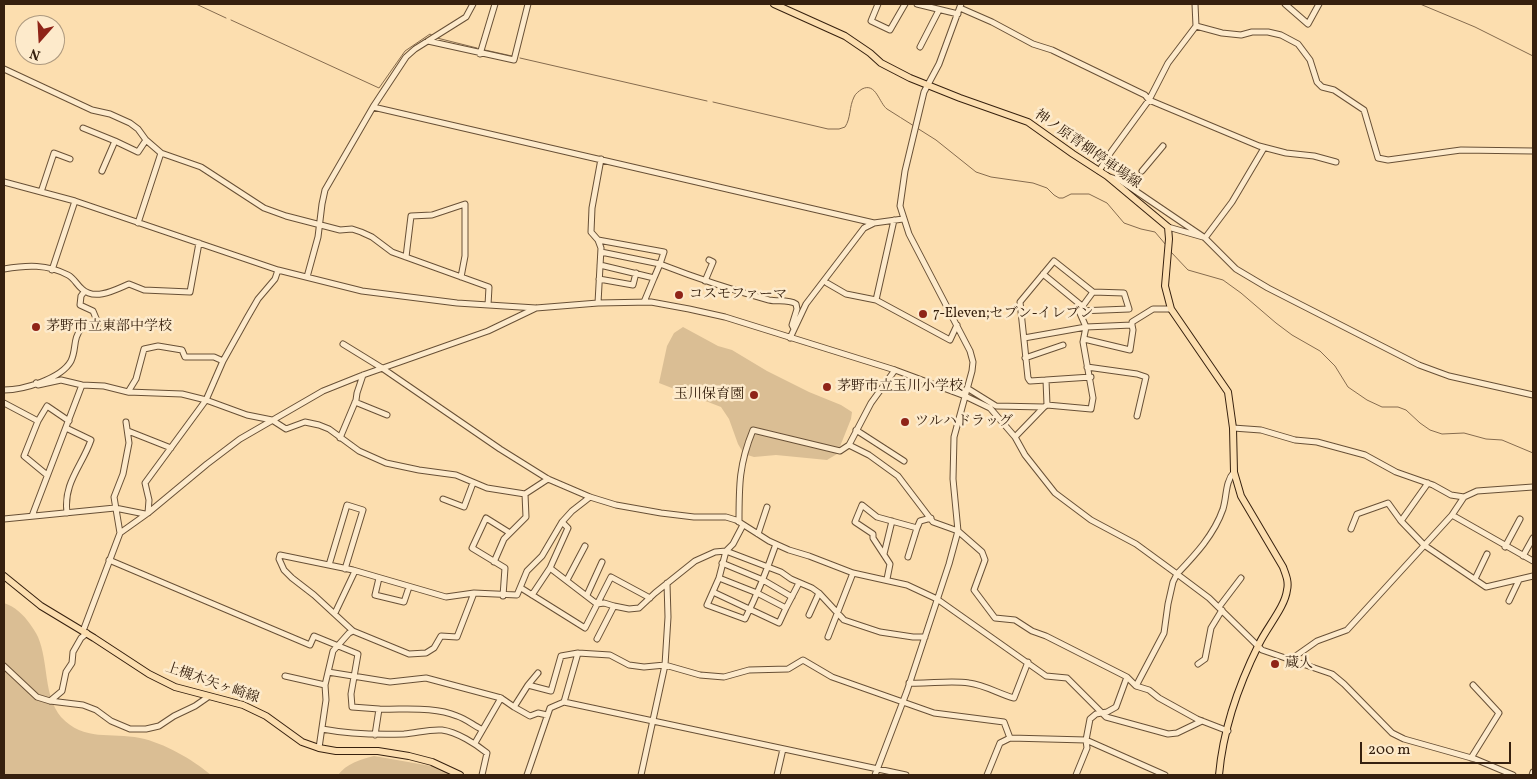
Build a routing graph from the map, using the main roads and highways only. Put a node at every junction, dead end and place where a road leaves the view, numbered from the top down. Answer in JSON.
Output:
{"nodes":[{"id":1,"x":774,"y":4,"type":"edge"},
{"id":2,"x":4,"y":576,"type":"edge"},
{"id":3,"x":460,"y":775,"type":"edge"},
{"id":4,"x":1220,"y":775,"type":"edge"}],
"edges":[{"from":1,"to":4,"type":"main road","name":"神ノ原青柳停車場線"},
{"from":2,"to":3,"type":"main road","name":"上槻木矢ヶ崎線"}]}
